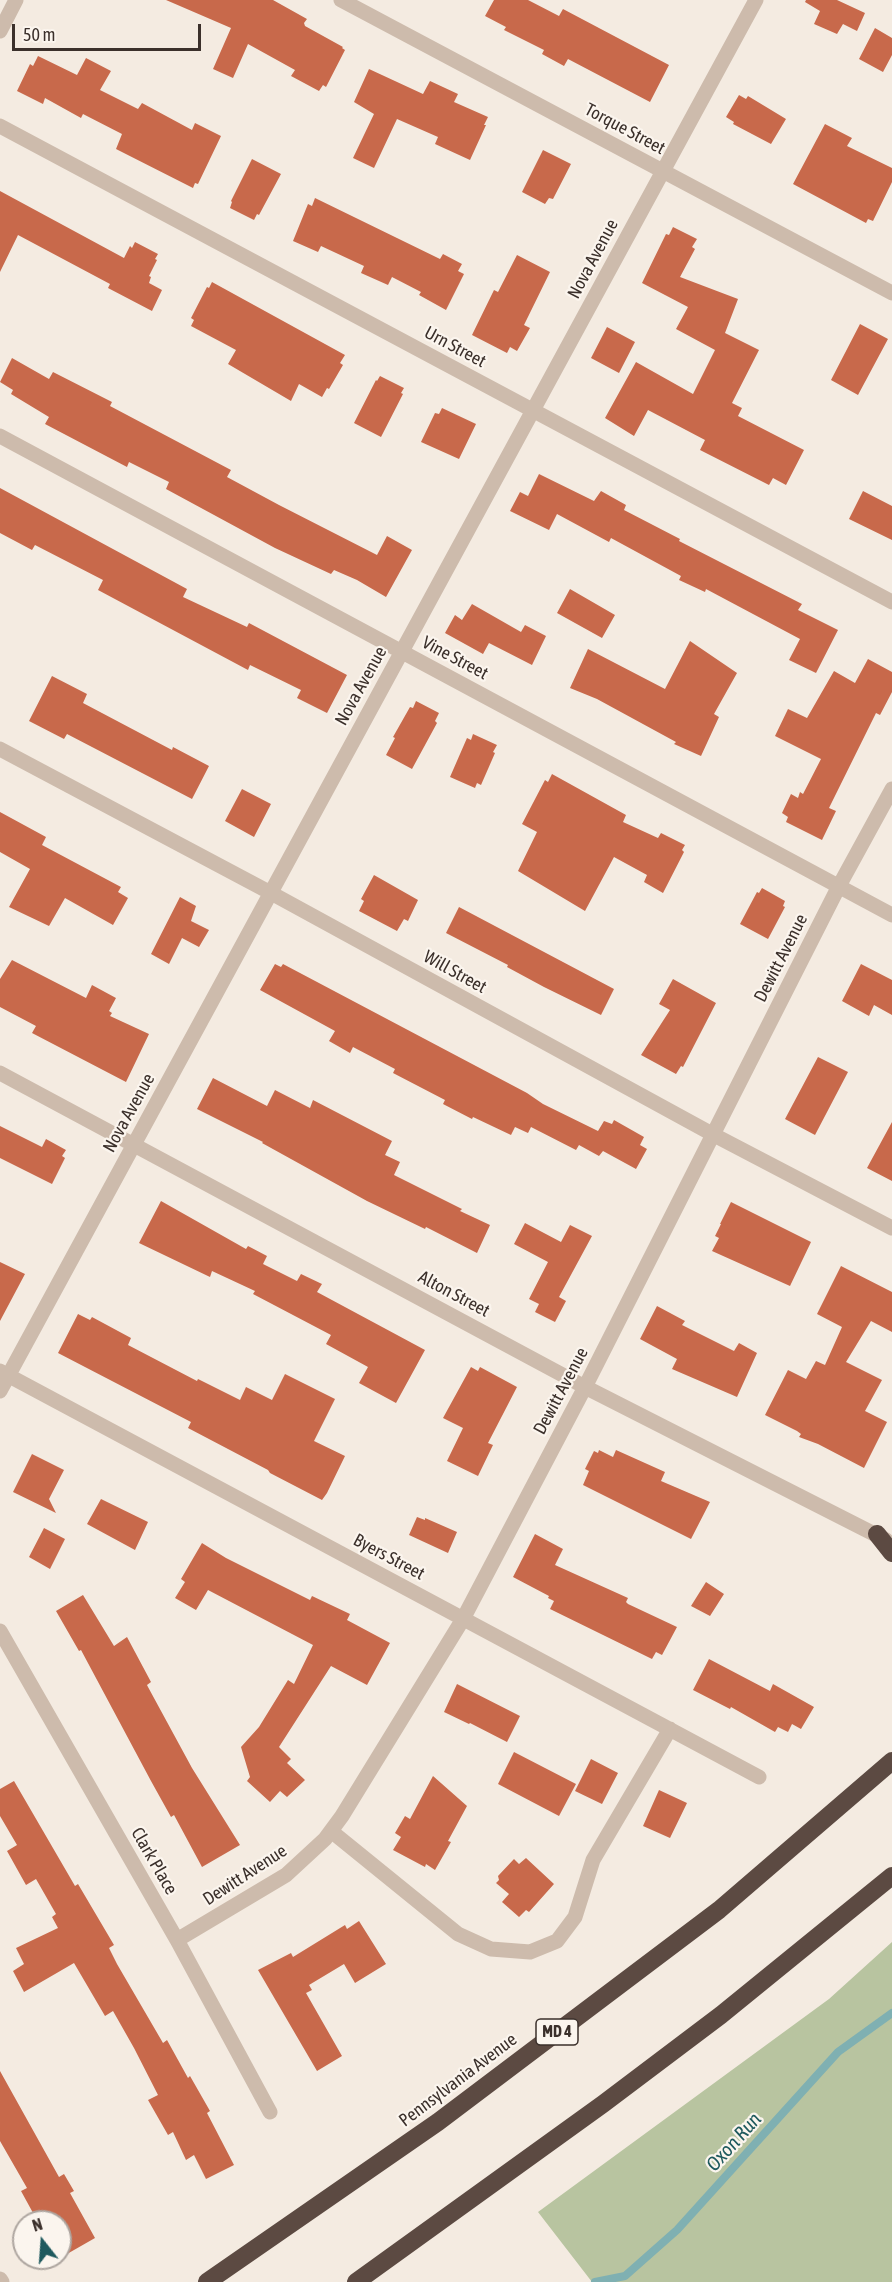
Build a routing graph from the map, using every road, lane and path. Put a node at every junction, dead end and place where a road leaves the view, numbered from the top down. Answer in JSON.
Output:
{"nodes":[{"id":1,"x":16,"y":0,"type":"edge"},
{"id":2,"x":340,"y":0,"type":"edge"},
{"id":3,"x":756,"y":0,"type":"edge"},
{"id":4,"x":0,"y":31,"type":"edge"},
{"id":5,"x":0,"y":126,"type":"edge"},
{"id":6,"x":663,"y":171,"type":"junction"},
{"id":7,"x":892,"y":293,"type":"edge"},
{"id":8,"x":533,"y":410,"type":"junction"},
{"id":9,"x":0,"y":436,"type":"edge"},
{"id":10,"x":892,"y":602,"type":"edge"},
{"id":11,"x":402,"y":652,"type":"junction"},
{"id":12,"x":0,"y":749,"type":"edge"},
{"id":13,"x":892,"y":789,"type":"edge"},
{"id":14,"x":839,"y":886,"type":"junction"},
{"id":15,"x":271,"y":893,"type":"junction"},
{"id":16,"x":892,"y":915,"type":"edge"},
{"id":17,"x":0,"y":1073,"type":"edge"},
{"id":18,"x":714,"y":1135,"type":"junction"},
{"id":19,"x":134,"y":1144,"type":"junction"},
{"id":20,"x":892,"y":1228,"type":"edge"},
{"id":21,"x":4,"y":1374,"type":"edge"},
{"id":22,"x":585,"y":1387,"type":"junction"},
{"id":23,"x":0,"y":1391,"type":"edge"},
{"id":24,"x":887,"y":1539,"type":"edge"},
{"id":25,"x":892,"y":1553,"type":"edge"},
{"id":26,"x":463,"y":1619,"type":"junction"},
{"id":27,"x":0,"y":1631,"type":"edge"},
{"id":28,"x":670,"y":1730,"type":"junction"},
{"id":29,"x":892,"y":1750,"type":"edge"},
{"id":30,"x":892,"y":1761,"type":"edge"},
{"id":31,"x":759,"y":1777,"type":"dead end"},
{"id":32,"x":847,"y":1800,"type":"junction"},
{"id":33,"x":332,"y":1831,"type":"junction"},
{"id":34,"x":892,"y":1875,"type":"edge"},
{"id":35,"x":177,"y":1940,"type":"junction"},
{"id":36,"x":270,"y":2112,"type":"dead end"},
{"id":37,"x":207,"y":2282,"type":"edge"},
{"id":38,"x":356,"y":2282,"type":"edge"}],
"edges":[{"from":1,"to":4,"type":"street"},
{"from":2,"to":6,"type":"street","name":"Torque Street"},
{"from":3,"to":6,"type":"street","name":"Nova Avenue"},
{"from":5,"to":8,"type":"street","name":"Urn Street"},
{"from":6,"to":7,"type":"street","name":"Torque Street"},
{"from":6,"to":8,"type":"street","name":"Nova Avenue"},
{"from":8,"to":10,"type":"street","name":"Urn Street"},
{"from":8,"to":11,"type":"street","name":"Nova Avenue"},
{"from":9,"to":11,"type":"street","name":"Vine Street"},
{"from":11,"to":14,"type":"street","name":"Vine Street"},
{"from":11,"to":15,"type":"street","name":"Nova Avenue"},
{"from":12,"to":15,"type":"street","name":"Will Street"},
{"from":13,"to":14,"type":"street","name":"Dewitt Avenue"},
{"from":14,"to":16,"type":"street","name":"Vine Street"},
{"from":14,"to":18,"type":"street","name":"Dewitt Avenue"},
{"from":15,"to":18,"type":"street","name":"Will Street"},
{"from":15,"to":19,"type":"street","name":"Nova Avenue"},
{"from":17,"to":19,"type":"street","name":"Alton Street"},
{"from":18,"to":20,"type":"street","name":"Will Street"},
{"from":18,"to":22,"type":"street","name":"Dewitt Avenue"},
{"from":19,"to":21,"type":"street","name":"Nova Avenue"},
{"from":19,"to":22,"type":"street","name":"Alton Street"},
{"from":21,"to":23,"type":"street","name":"Nova Avenue"},
{"from":21,"to":26,"type":"street","name":"Byers Street"},
{"from":22,"to":24,"type":"street","name":"Alton Street"},
{"from":22,"to":26,"type":"street","name":"Dewitt Avenue"},
{"from":24,"to":25,"type":"highway"},
{"from":26,"to":28,"type":"street","name":"Byers Street"},
{"from":26,"to":33,"type":"street","name":"Dewitt Avenue"},
{"from":27,"to":35,"type":"street","name":"Clark Place"},
{"from":28,"to":31,"type":"street","name":"Byers Street"},
{"from":28,"to":33,"type":"street"},
{"from":29,"to":32,"type":"highway"},
{"from":30,"to":32,"type":"highway","name":"Pennsylvania Avenue","number":"MD 4"},
{"from":32,"to":37,"type":"highway","name":"Pennsylvania Avenue","number":"MD 4"},
{"from":33,"to":35,"type":"street","name":"Dewitt Avenue"},
{"from":34,"to":38,"type":"highway"},
{"from":35,"to":36,"type":"street","name":"Clark Place"}]}
